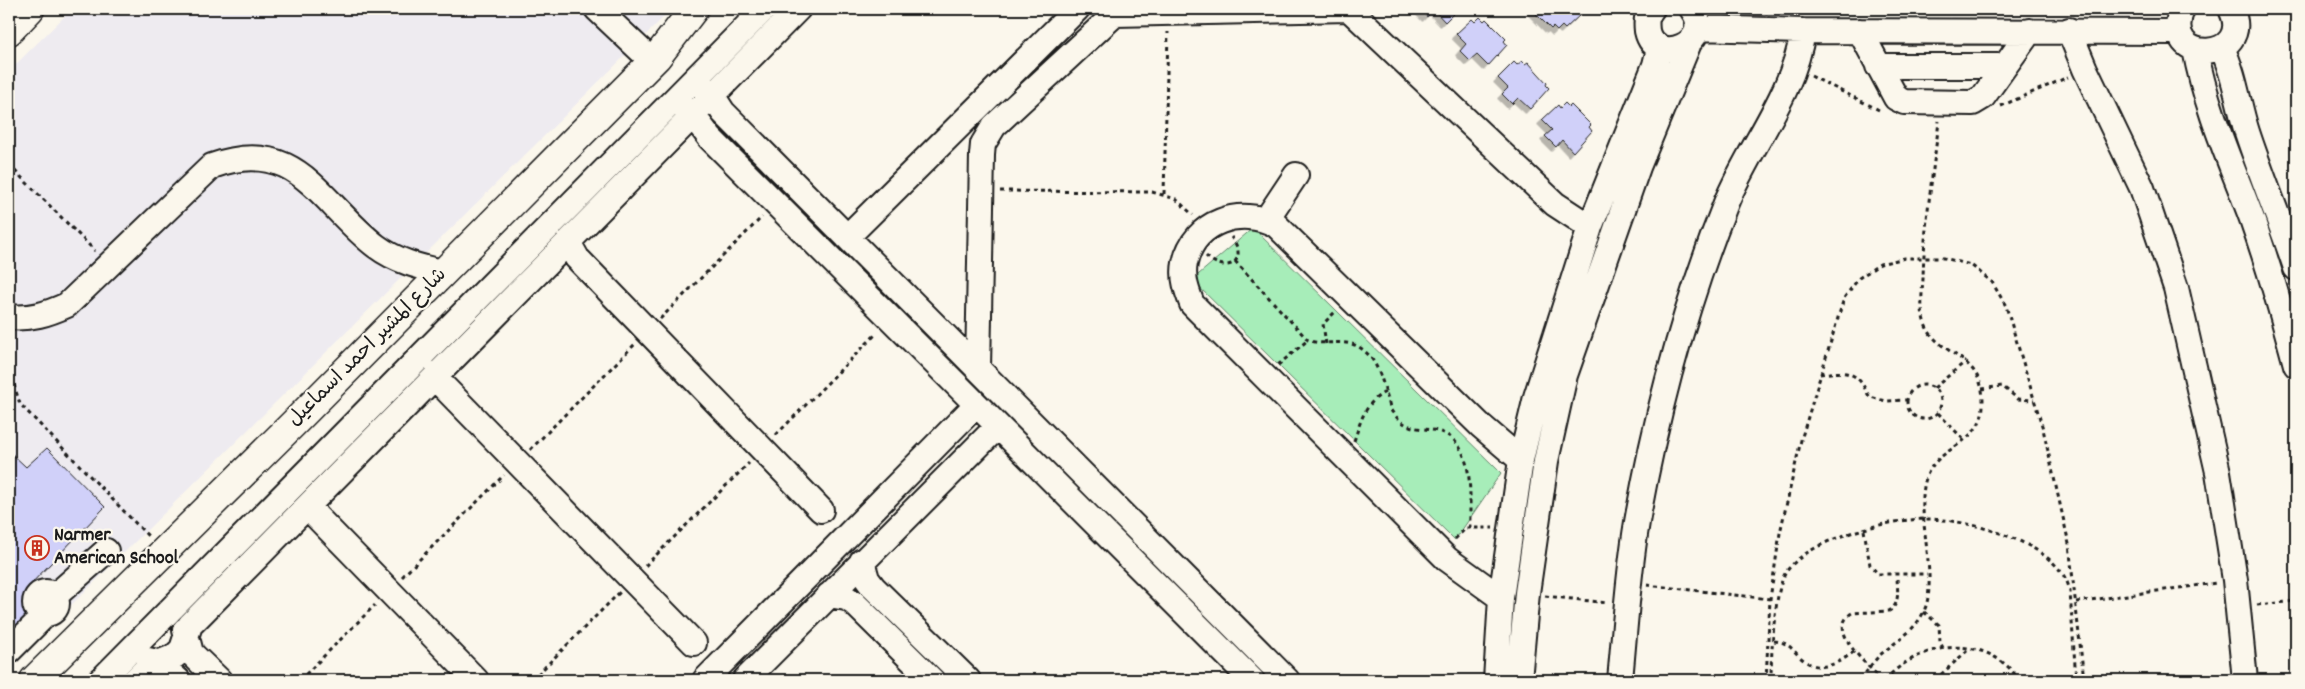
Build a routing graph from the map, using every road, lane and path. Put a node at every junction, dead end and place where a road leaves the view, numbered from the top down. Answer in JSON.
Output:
{"nodes":[{"id":1,"x":30,"y":9,"type":"edge"},
{"id":2,"x":597,"y":9,"type":"edge"},
{"id":3,"x":694,"y":9,"type":"edge"},
{"id":4,"x":764,"y":9,"type":"edge"},
{"id":5,"x":798,"y":9,"type":"edge"},
{"id":6,"x":1078,"y":9,"type":"edge"},
{"id":7,"x":1349,"y":9,"type":"edge"},
{"id":8,"x":1168,"y":12,"type":"junction"},
{"id":9,"x":2237,"y":12,"type":"edge"},
{"id":10,"x":1644,"y":13,"type":"edge"},
{"id":11,"x":2180,"y":20,"type":"edge"},
{"id":12,"x":1693,"y":27,"type":"edge"},
{"id":13,"x":9,"y":30,"type":"edge"},
{"id":14,"x":2069,"y":30,"type":"junction"},
{"id":15,"x":1802,"y":31,"type":"junction"},
{"id":16,"x":1860,"y":31,"type":"junction"},
{"id":17,"x":2030,"y":31,"type":"junction"},
{"id":18,"x":1656,"y":44,"type":"junction"},
{"id":19,"x":2222,"y":48,"type":"junction"},
{"id":20,"x":2195,"y":50,"type":"junction"},
{"id":21,"x":652,"y":62,"type":"junction"},
{"id":22,"x":1878,"y":66,"type":"junction"},
{"id":23,"x":2005,"y":66,"type":"junction"},
{"id":24,"x":694,"y":79,"type":"junction"},
{"id":25,"x":712,"y":95,"type":"junction"},
{"id":26,"x":674,"y":99,"type":"junction"},
{"id":27,"x":1942,"y":103,"type":"junction"},
{"id":28,"x":692,"y":114,"type":"junction"},
{"id":29,"x":9,"y":165,"type":"edge"},
{"id":30,"x":1296,"y":175,"type":"dead end"},
{"id":31,"x":982,"y":191,"type":"junction"},
{"id":32,"x":1164,"y":194,"type":"junction"},
{"id":33,"x":775,"y":203,"type":"junction"},
{"id":34,"x":2286,"y":205,"type":"edge"},
{"id":35,"x":1266,"y":220,"type":"junction"},
{"id":36,"x":1590,"y":227,"type":"junction"},
{"id":37,"x":1204,"y":232,"type":"junction"},
{"id":38,"x":847,"y":237,"type":"junction"},
{"id":39,"x":568,"y":242,"type":"junction"},
{"id":40,"x":1923,"y":258,"type":"junction"},
{"id":41,"x":2295,"y":258,"type":"edge"},
{"id":42,"x":1235,"y":262,"type":"junction"},
{"id":43,"x":109,"y":264,"type":"junction"},
{"id":44,"x":443,"y":272,"type":"junction"},
{"id":45,"x":1351,"y":298,"type":"junction"},
{"id":46,"x":9,"y":317,"type":"edge"},
{"id":47,"x":891,"y":320,"type":"junction"},
{"id":48,"x":648,"y":331,"type":"junction"},
{"id":49,"x":1308,"y":340,"type":"junction"},
{"id":50,"x":950,"y":341,"type":"junction"},
{"id":51,"x":1326,"y":344,"type":"junction"},
{"id":52,"x":930,"y":359,"type":"junction"},
{"id":53,"x":1966,"y":360,"type":"junction"},
{"id":54,"x":2296,"y":365,"type":"edge"},
{"id":55,"x":9,"y":369,"type":"edge"},
{"id":56,"x":978,"y":369,"type":"junction"},
{"id":57,"x":437,"y":373,"type":"junction"},
{"id":58,"x":1820,"y":374,"type":"junction"},
{"id":59,"x":1265,"y":377,"type":"junction"},
{"id":60,"x":1934,"y":388,"type":"junction"},
{"id":61,"x":1982,"y":388,"type":"junction"},
{"id":62,"x":1386,"y":392,"type":"junction"},
{"id":63,"x":1906,"y":400,"type":"junction"},
{"id":64,"x":2034,"y":400,"type":"junction"},
{"id":65,"x":976,"y":405,"type":"junction"},
{"id":66,"x":1938,"y":413,"type":"junction"},
{"id":67,"x":998,"y":426,"type":"junction"},
{"id":68,"x":1965,"y":440,"type":"junction"},
{"id":69,"x":762,"y":449,"type":"junction"},
{"id":70,"x":1348,"y":460,"type":"junction"},
{"id":71,"x":1521,"y":460,"type":"junction"},
{"id":72,"x":517,"y":462,"type":"junction"},
{"id":73,"x":310,"y":504,"type":"junction"},
{"id":74,"x":821,"y":510,"type":"dead end"},
{"id":75,"x":1924,"y":519,"type":"junction"},
{"id":76,"x":1512,"y":527,"type":"junction"},
{"id":77,"x":1470,"y":528,"type":"junction"},
{"id":78,"x":1864,"y":530,"type":"junction"},
{"id":79,"x":106,"y":551,"type":"dead end"},
{"id":80,"x":164,"y":553,"type":"junction"},
{"id":81,"x":1443,"y":556,"type":"junction"},
{"id":82,"x":862,"y":560,"type":"junction"},
{"id":83,"x":1927,"y":574,"type":"junction"},
{"id":84,"x":1897,"y":576,"type":"junction"},
{"id":85,"x":632,"y":579,"type":"junction"},
{"id":86,"x":2235,"y":580,"type":"junction"},
{"id":87,"x":389,"y":591,"type":"junction"},
{"id":88,"x":1527,"y":594,"type":"junction"},
{"id":89,"x":1628,"y":594,"type":"junction"},
{"id":90,"x":829,"y":595,"type":"junction"},
{"id":91,"x":1501,"y":598,"type":"junction"},
{"id":92,"x":1770,"y":600,"type":"junction"},
{"id":93,"x":2296,"y":601,"type":"edge"},
{"id":94,"x":2076,"y":602,"type":"junction"},
{"id":95,"x":2238,"y":606,"type":"junction"},
{"id":96,"x":52,"y":607,"type":"junction"},
{"id":97,"x":1924,"y":612,"type":"junction"},
{"id":98,"x":166,"y":614,"type":"junction"},
{"id":99,"x":79,"y":635,"type":"junction"},
{"id":100,"x":188,"y":635,"type":"junction"},
{"id":101,"x":1774,"y":641,"type":"junction"},
{"id":102,"x":694,"y":643,"type":"dead end"},
{"id":103,"x":136,"y":645,"type":"junction"},
{"id":104,"x":1943,"y":648,"type":"junction"},
{"id":105,"x":1970,"y":649,"type":"junction"},
{"id":106,"x":1856,"y":650,"type":"junction"},
{"id":107,"x":9,"y":651,"type":"edge"},
{"id":108,"x":157,"y":662,"type":"junction"},
{"id":109,"x":1870,"y":666,"type":"junction"},
{"id":110,"x":2016,"y":679,"type":"edge"},
{"id":111,"x":34,"y":680,"type":"edge"},
{"id":112,"x":101,"y":680,"type":"edge"},
{"id":113,"x":135,"y":680,"type":"edge"},
{"id":114,"x":178,"y":680,"type":"edge"},
{"id":115,"x":219,"y":680,"type":"edge"},
{"id":116,"x":300,"y":680,"type":"edge"},
{"id":117,"x":476,"y":680,"type":"edge"},
{"id":118,"x":532,"y":680,"type":"edge"},
{"id":119,"x":705,"y":680,"type":"edge"},
{"id":120,"x":744,"y":680,"type":"edge"},
{"id":121,"x":932,"y":680,"type":"edge"},
{"id":122,"x":968,"y":680,"type":"edge"},
{"id":123,"x":1252,"y":680,"type":"edge"},
{"id":124,"x":1287,"y":680,"type":"edge"},
{"id":125,"x":1496,"y":680,"type":"edge"},
{"id":126,"x":1519,"y":680,"type":"edge"},
{"id":127,"x":1620,"y":680,"type":"edge"},
{"id":128,"x":1766,"y":680,"type":"edge"},
{"id":129,"x":1772,"y":680,"type":"edge"},
{"id":130,"x":1861,"y":680,"type":"edge"},
{"id":131,"x":1885,"y":680,"type":"edge"},
{"id":132,"x":1936,"y":680,"type":"edge"},
{"id":133,"x":2076,"y":680,"type":"edge"},
{"id":134,"x":2084,"y":680,"type":"edge"},
{"id":135,"x":2246,"y":680,"type":"edge"}],
"edges":[{"from":1,"to":13,"type":"main road"},
{"from":2,"to":21,"type":"street"},
{"from":3,"to":21,"type":"main road","name":"شارع المشير احمد اسماعيل"},
{"from":4,"to":24,"type":"street"},
{"from":5,"to":25,"type":"street"},
{"from":6,"to":38,"type":"street"},
{"from":7,"to":8,"type":"street"},
{"from":7,"to":36,"type":"street"},
{"from":8,"to":31,"type":"street"},
{"from":8,"to":32,"type":"path"},
{"from":9,"to":19,"type":"street"},
{"from":10,"to":18,"type":"street"},
{"from":11,"to":14,"type":"street"},
{"from":11,"to":20,"type":"street"},
{"from":12,"to":15,"type":"street"},
{"from":12,"to":18,"type":"street"},
{"from":12,"to":88,"type":"street"},
{"from":14,"to":17,"type":"street"},
{"from":14,"to":86,"type":"street"},
{"from":15,"to":16,"type":"street"},
{"from":15,"to":89,"type":"street"},
{"from":16,"to":17,"type":"street"},
{"from":16,"to":22,"type":"street"},
{"from":17,"to":23,"type":"street"},
{"from":18,"to":36,"type":"street"},
{"from":19,"to":20,"type":"street"},
{"from":19,"to":34,"type":"street"},
{"from":20,"to":54,"type":"street"},
{"from":21,"to":44,"type":"main road","name":"شارع المشير احمد اسماعيل"},
{"from":22,"to":23,"type":"street"},
{"from":22,"to":27,"type":"street"},
{"from":23,"to":27,"type":"street"},
{"from":24,"to":25,"type":"street"},
{"from":24,"to":26,"type":"street"},
{"from":25,"to":28,"type":"street"},
{"from":25,"to":38,"type":"street"},
{"from":26,"to":28,"type":"street"},
{"from":26,"to":98,"type":"street"},
{"from":27,"to":40,"type":"path"},
{"from":28,"to":33,"type":"street"},
{"from":28,"to":39,"type":"street"},
{"from":29,"to":43,"type":"path"},
{"from":30,"to":35,"type":"street"},
{"from":31,"to":32,"type":"path"},
{"from":31,"to":56,"type":"street"},
{"from":32,"to":37,"type":"path"},
{"from":33,"to":47,"type":"street"},
{"from":33,"to":48,"type":"path"},
{"from":34,"to":41,"type":"street"},
{"from":35,"to":37,"type":"street"},
{"from":35,"to":45,"type":"street"},
{"from":36,"to":71,"type":"street"},
{"from":37,"to":42,"type":"path"},
{"from":37,"to":42,"type":"path"},
{"from":37,"to":59,"type":"street"},
{"from":38,"to":50,"type":"street"},
{"from":39,"to":48,"type":"street"},
{"from":39,"to":57,"type":"street"},
{"from":40,"to":53,"type":"path"},
{"from":40,"to":58,"type":"path"},
{"from":40,"to":64,"type":"path"},
{"from":42,"to":49,"type":"path"},
{"from":43,"to":44,"type":"street"},
{"from":43,"to":46,"type":"street"},
{"from":44,"to":80,"type":"main road","name":"شارع المشير احمد اسماعيل"},
{"from":45,"to":51,"type":"path"},
{"from":45,"to":71,"type":"street"},
{"from":47,"to":52,"type":"street"},
{"from":47,"to":69,"type":"path"},
{"from":48,"to":69,"type":"street"},
{"from":48,"to":72,"type":"path"},
{"from":49,"to":51,"type":"path"},
{"from":49,"to":59,"type":"path"},
{"from":50,"to":52,"type":"street"},
{"from":50,"to":56,"type":"street"},
{"from":51,"to":62,"type":"path"},
{"from":52,"to":65,"type":"street"},
{"from":53,"to":60,"type":"path"},
{"from":53,"to":61,"type":"path"},
{"from":55,"to":80,"type":"path"},
{"from":56,"to":124,"type":"street"},
{"from":57,"to":72,"type":"street"},
{"from":57,"to":73,"type":"street"},
{"from":58,"to":63,"type":"path"},
{"from":58,"to":92,"type":"path"},
{"from":59,"to":70,"type":"street"},
{"from":60,"to":63,"type":"path"},
{"from":60,"to":66,"type":"path"},
{"from":61,"to":64,"type":"path"},
{"from":61,"to":68,"type":"path"},
{"from":62,"to":70,"type":"path"},
{"from":62,"to":77,"type":"path"},
{"from":63,"to":66,"type":"path"},
{"from":64,"to":94,"type":"path"},
{"from":65,"to":67,"type":"street"},
{"from":65,"to":119,"type":"street"},
{"from":66,"to":68,"type":"path"},
{"from":67,"to":82,"type":"street"},
{"from":67,"to":123,"type":"street"},
{"from":68,"to":75,"type":"path"},
{"from":69,"to":74,"type":"street"},
{"from":69,"to":85,"type":"path"},
{"from":70,"to":81,"type":"street"},
{"from":71,"to":76,"type":"street"},
{"from":72,"to":85,"type":"street"},
{"from":72,"to":87,"type":"path"},
{"from":73,"to":87,"type":"street"},
{"from":73,"to":100,"type":"street"},
{"from":75,"to":78,"type":"path"},
{"from":75,"to":83,"type":"path"},
{"from":75,"to":133,"type":"path"},
{"from":76,"to":77,"type":"path"},
{"from":76,"to":91,"type":"street"},
{"from":77,"to":81,"type":"path"},
{"from":78,"to":84,"type":"path"},
{"from":78,"to":101,"type":"path"},
{"from":79,"to":96,"type":"street"},
{"from":80,"to":99,"type":"main road","name":"شارع المشير احمد اسماعيل"},
{"from":81,"to":91,"type":"street"},
{"from":82,"to":90,"type":"street"},
{"from":82,"to":122,"type":"street"},
{"from":83,"to":84,"type":"path"},
{"from":83,"to":97,"type":"path"},
{"from":84,"to":106,"type":"path"},
{"from":85,"to":102,"type":"street"},
{"from":85,"to":118,"type":"path"},
{"from":86,"to":94,"type":"path"},
{"from":86,"to":95,"type":"street"},
{"from":87,"to":116,"type":"path"},
{"from":87,"to":117,"type":"street"},
{"from":88,"to":89,"type":"path"},
{"from":88,"to":126,"type":"street"},
{"from":89,"to":92,"type":"path"},
{"from":89,"to":127,"type":"street"},
{"from":90,"to":120,"type":"street"},
{"from":90,"to":121,"type":"street"},
{"from":91,"to":125,"type":"street"},
{"from":92,"to":128,"type":"path"},
{"from":93,"to":95,"type":"path"},
{"from":94,"to":134,"type":"path"},
{"from":95,"to":135,"type":"street"},
{"from":96,"to":99,"type":"street"},
{"from":96,"to":107,"type":"street"},
{"from":97,"to":104,"type":"path"},
{"from":97,"to":109,"type":"path"},
{"from":98,"to":100,"type":"street"},
{"from":98,"to":103,"type":"street"},
{"from":99,"to":111,"type":"main road","name":"شارع المشير احمد اسماعيل"},
{"from":100,"to":108,"type":"street"},
{"from":100,"to":115,"type":"street"},
{"from":101,"to":106,"type":"path"},
{"from":101,"to":129,"type":"path"},
{"from":103,"to":108,"type":"street"},
{"from":103,"to":112,"type":"street"},
{"from":104,"to":105,"type":"path"},
{"from":104,"to":131,"type":"path"},
{"from":105,"to":110,"type":"path"},
{"from":105,"to":132,"type":"path"},
{"from":106,"to":109,"type":"path"},
{"from":108,"to":113,"type":"street"},
{"from":108,"to":114,"type":"street"},
{"from":109,"to":130,"type":"path"},
{"from":109,"to":131,"type":"path"}]}
